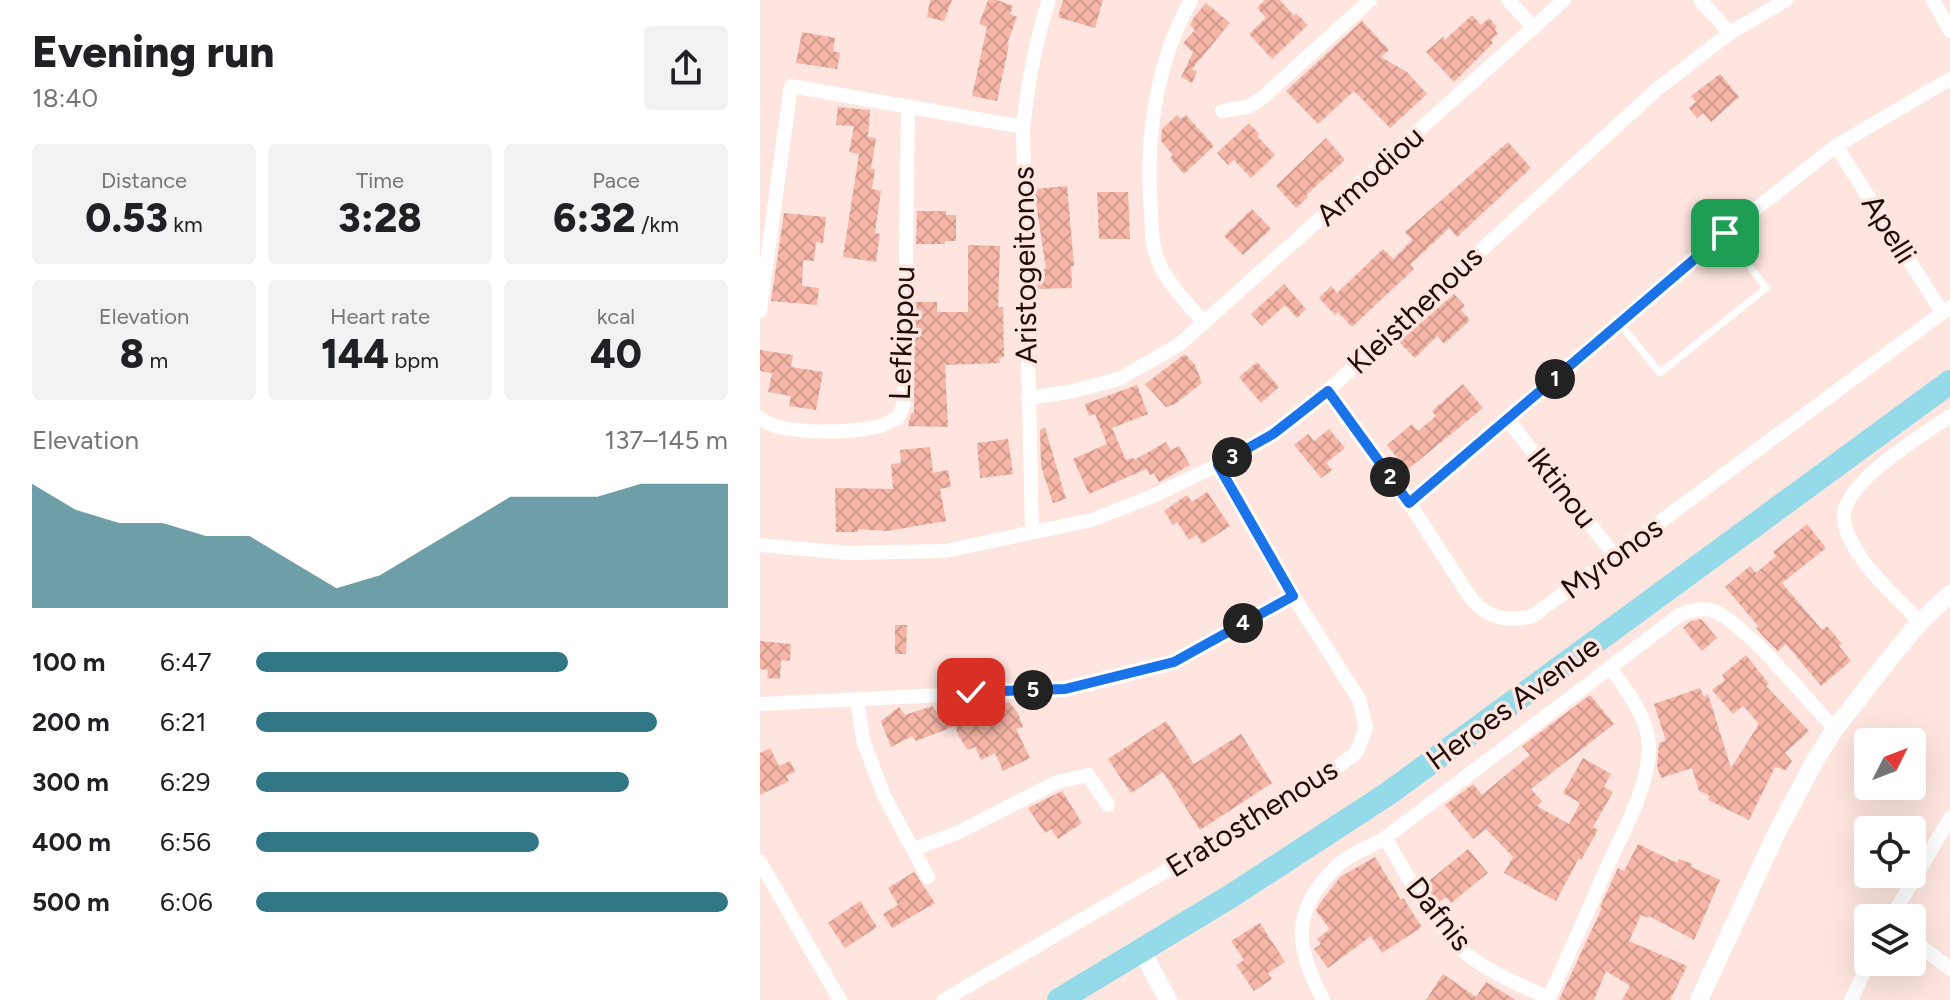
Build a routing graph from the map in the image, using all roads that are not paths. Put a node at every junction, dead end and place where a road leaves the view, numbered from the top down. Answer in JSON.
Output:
{"nodes":[{"id":1,"x":1049,"y":0,"type":"edge"},
{"id":2,"x":1191,"y":0,"type":"edge"},
{"id":3,"x":1370,"y":0,"type":"edge"},
{"id":4,"x":1508,"y":0,"type":"edge"},
{"id":5,"x":1564,"y":0,"type":"edge"},
{"id":6,"x":1700,"y":0,"type":"edge"},
{"id":7,"x":1786,"y":0,"type":"edge"},
{"id":8,"x":1933,"y":0,"type":"edge"},
{"id":9,"x":1534,"y":28,"type":"junction"},
{"id":10,"x":1950,"y":31,"type":"edge"},
{"id":11,"x":1730,"y":33,"type":"junction"},
{"id":12,"x":1950,"y":79,"type":"edge"},
{"id":13,"x":908,"y":106,"type":"junction"},
{"id":14,"x":1222,"y":111,"type":"dead end"},
{"id":15,"x":1023,"y":127,"type":"junction"},
{"id":16,"x":1836,"y":146,"type":"junction"},
{"id":17,"x":1725,"y":233,"type":"junction"},
{"id":18,"x":1946,"y":309,"type":"edge"},
{"id":19,"x":760,"y":311,"type":"edge"},
{"id":20,"x":1205,"y":323,"type":"junction"},
{"id":21,"x":1620,"y":324,"type":"junction"},
{"id":22,"x":1950,"y":382,"type":"edge"},
{"id":23,"x":1328,"y":391,"type":"junction"},
{"id":24,"x":1028,"y":398,"type":"junction"},
{"id":25,"x":1950,"y":416,"type":"edge"},
{"id":26,"x":760,"y":418,"type":"edge"},
{"id":27,"x":1508,"y":420,"type":"junction"},
{"id":28,"x":1218,"y":465,"type":"junction"},
{"id":29,"x":1409,"y":503,"type":"junction"},
{"id":30,"x":1032,"y":532,"type":"junction"},
{"id":31,"x":760,"y":545,"type":"edge"},
{"id":32,"x":1615,"y":556,"type":"junction"},
{"id":33,"x":1950,"y":594,"type":"edge"},
{"id":34,"x":1293,"y":596,"type":"junction"},
{"id":35,"x":1920,"y":622,"type":"junction"},
{"id":36,"x":1610,"y":667,"type":"junction"},
{"id":37,"x":857,"y":699,"type":"junction"},
{"id":38,"x":760,"y":704,"type":"edge"},
{"id":39,"x":1835,"y":729,"type":"junction"},
{"id":40,"x":1108,"y":805,"type":"dead end"},
{"id":41,"x":1950,"y":818,"type":"edge"},
{"id":42,"x":1385,"y":838,"type":"junction"},
{"id":43,"x":914,"y":849,"type":"junction"},
{"id":44,"x":760,"y":862,"type":"edge"},
{"id":45,"x":928,"y":877,"type":"dead end"},
{"id":46,"x":1899,"y":904,"type":"edge"},
{"id":47,"x":1926,"y":950,"type":"edge"},
{"id":48,"x":1142,"y":951,"type":"junction"},
{"id":49,"x":1950,"y":969,"type":"edge"},
{"id":50,"x":1862,"y":976,"type":"edge"},
{"id":51,"x":1549,"y":999,"type":"edge"},
{"id":52,"x":840,"y":1000,"type":"edge"},
{"id":53,"x":944,"y":1000,"type":"edge"},
{"id":54,"x":1059,"y":1000,"type":"edge"},
{"id":55,"x":1168,"y":1000,"type":"edge"},
{"id":56,"x":1323,"y":1000,"type":"edge"},
{"id":57,"x":1699,"y":1000,"type":"edge"},
{"id":58,"x":1851,"y":1000,"type":"edge"}],
"edges":[{"from":1,"to":15,"type":"street","name":"Aristogeitonos"},
{"from":2,"to":20,"type":"street"},
{"from":3,"to":14,"type":"street"},
{"from":4,"to":9,"type":"street"},
{"from":5,"to":9,"type":"street","name":"Armodiou"},
{"from":6,"to":11,"type":"street"},
{"from":7,"to":11,"type":"street","name":"Kleisthenous"},
{"from":8,"to":10,"type":"street"},
{"from":9,"to":20,"type":"street","name":"Armodiou"},
{"from":11,"to":23,"type":"street","name":"Kleisthenous"},
{"from":12,"to":16,"type":"street"},
{"from":13,"to":15,"type":"street"},
{"from":13,"to":19,"type":"street"},
{"from":13,"to":26,"type":"street","name":"Lefkippou"},
{"from":15,"to":24,"type":"street","name":"Aristogeitonos"},
{"from":16,"to":17,"type":"street"},
{"from":16,"to":18,"type":"street","name":"Apelli"},
{"from":17,"to":21,"type":"street"},
{"from":17,"to":21,"type":"lane"},
{"from":18,"to":32,"type":"street","name":"Myronos"},
{"from":20,"to":24,"type":"street","name":"Armodiou"},
{"from":21,"to":27,"type":"street"},
{"from":22,"to":48,"type":"main road","name":"Heroes Avenue"},
{"from":23,"to":28,"type":"street","name":"Kleisthenous"},
{"from":23,"to":29,"type":"street","name":"Myronos"},
{"from":24,"to":30,"type":"street","name":"Aristogeitonos"},
{"from":25,"to":35,"type":"street"},
{"from":27,"to":29,"type":"street"},
{"from":27,"to":32,"type":"street","name":"Iktinou"},
{"from":28,"to":30,"type":"street","name":"Kleisthenous"},
{"from":28,"to":34,"type":"street","name":"Eratosthenous"},
{"from":29,"to":32,"type":"street","name":"Myronos"},
{"from":30,"to":31,"type":"street","name":"Kleisthenous"},
{"from":33,"to":35,"type":"street"},
{"from":34,"to":37,"type":"street"},
{"from":34,"to":53,"type":"street","name":"Eratosthenous"},
{"from":35,"to":39,"type":"street"},
{"from":36,"to":39,"type":"street"},
{"from":36,"to":42,"type":"street"},
{"from":36,"to":51,"type":"street"},
{"from":37,"to":38,"type":"street"},
{"from":37,"to":43,"type":"street"},
{"from":39,"to":57,"type":"street"},
{"from":40,"to":43,"type":"street"},
{"from":41,"to":46,"type":"street"},
{"from":42,"to":51,"type":"street","name":"Dafnis"},
{"from":42,"to":56,"type":"street"},
{"from":43,"to":45,"type":"street"},
{"from":44,"to":52,"type":"street"},
{"from":47,"to":49,"type":"street"},
{"from":48,"to":54,"type":"main road","name":"Heroes Avenue"},
{"from":48,"to":55,"type":"street"},
{"from":50,"to":58,"type":"street"}]}
